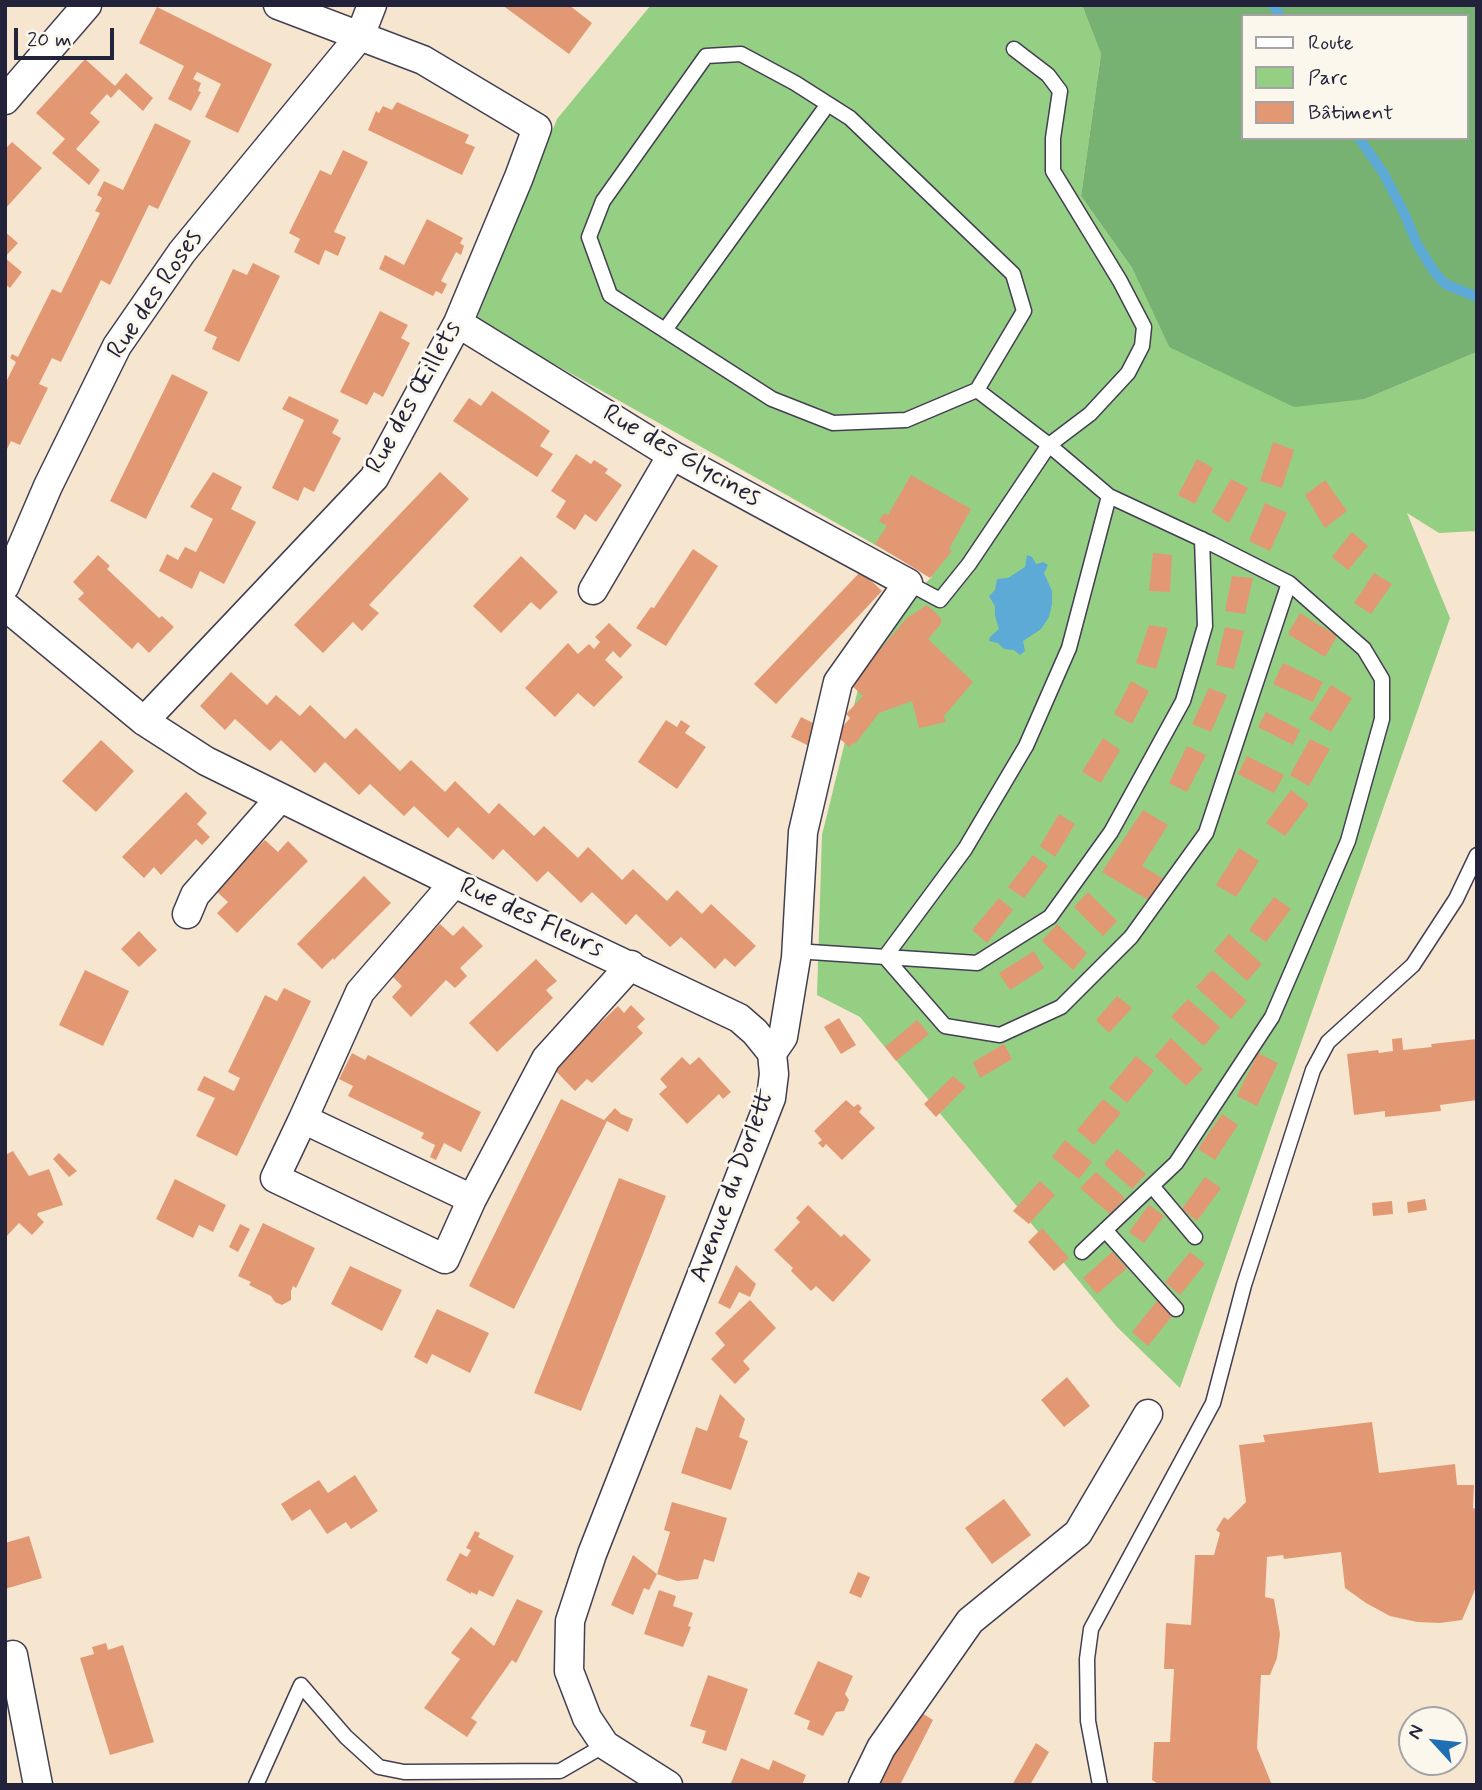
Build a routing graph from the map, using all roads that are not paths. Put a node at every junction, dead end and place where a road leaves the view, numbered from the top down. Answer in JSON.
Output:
{"nodes":[{"id":1,"x":87,"y":5,"type":"edge"},
{"id":2,"x":278,"y":5,"type":"edge"},
{"id":3,"x":372,"y":5,"type":"edge"},
{"id":4,"x":360,"y":36,"type":"junction"},
{"id":5,"x":1014,"y":49,"type":"dead end"},
{"id":6,"x":5,"y":100,"type":"edge"},
{"id":7,"x":828,"y":104,"type":"junction"},
{"id":8,"x":458,"y":323,"type":"junction"},
{"id":9,"x":665,"y":330,"type":"junction"},
{"id":10,"x":977,"y":390,"type":"junction"},
{"id":11,"x":1049,"y":444,"type":"junction"},
{"id":12,"x":672,"y":455,"type":"junction"},
{"id":13,"x":1109,"y":496,"type":"junction"},
{"id":14,"x":1202,"y":539,"type":"junction"},
{"id":15,"x":908,"y":583,"type":"junction"},
{"id":16,"x":1289,"y":583,"type":"junction"},
{"id":17,"x":5,"y":586,"type":"edge"},
{"id":18,"x":593,"y":590,"type":"dead end"},
{"id":19,"x":5,"y":606,"type":"edge"},
{"id":20,"x":144,"y":721,"type":"junction"},
{"id":21,"x":280,"y":798,"type":"junction"},
{"id":22,"x":1477,"y":855,"type":"edge"},
{"id":23,"x":454,"y":883,"type":"junction"},
{"id":24,"x":187,"y":914,"type":"dead end"},
{"id":25,"x":795,"y":951,"type":"junction"},
{"id":26,"x":886,"y":957,"type":"junction"},
{"id":27,"x":631,"y":965,"type":"junction"},
{"id":28,"x":772,"y":1053,"type":"junction"},
{"id":29,"x":303,"y":1119,"type":"junction"},
{"id":30,"x":1152,"y":1186,"type":"junction"},
{"id":31,"x":472,"y":1199,"type":"junction"},
{"id":32,"x":1105,"y":1230,"type":"junction"},
{"id":33,"x":1195,"y":1237,"type":"dead end"},
{"id":34,"x":1082,"y":1252,"type":"dead end"},
{"id":35,"x":1176,"y":1309,"type":"dead end"},
{"id":36,"x":1148,"y":1414,"type":"dead end"},
{"id":37,"x":13,"y":1654,"type":"dead end"},
{"id":38,"x":606,"y":1745,"type":"junction"},
{"id":39,"x":38,"y":1785,"type":"edge"},
{"id":40,"x":256,"y":1785,"type":"edge"},
{"id":41,"x":668,"y":1785,"type":"edge"},
{"id":42,"x":863,"y":1785,"type":"edge"},
{"id":43,"x":1100,"y":1785,"type":"edge"}],
"edges":[{"from":1,"to":6,"type":"street"},
{"from":2,"to":4,"type":"street"},
{"from":3,"to":4,"type":"street","name":"Rue des Roses"},
{"from":4,"to":8,"type":"street","name":"Rue des Œillets"},
{"from":4,"to":17,"type":"street","name":"Rue des Roses"},
{"from":5,"to":11,"type":"lane"},
{"from":7,"to":9,"type":"lane"},
{"from":7,"to":9,"type":"lane"},
{"from":7,"to":10,"type":"lane"},
{"from":8,"to":12,"type":"street","name":"Rue des Glycines"},
{"from":8,"to":20,"type":"street","name":"Rue des Œillets"},
{"from":9,"to":10,"type":"lane"},
{"from":10,"to":11,"type":"lane"},
{"from":11,"to":13,"type":"lane"},
{"from":11,"to":15,"type":"lane"},
{"from":12,"to":15,"type":"street","name":"Rue des Glycines"},
{"from":12,"to":18,"type":"street"},
{"from":13,"to":14,"type":"lane"},
{"from":13,"to":26,"type":"lane"},
{"from":14,"to":16,"type":"lane"},
{"from":14,"to":26,"type":"lane"},
{"from":15,"to":25,"type":"street","name":"Avenue du Dorlett"},
{"from":16,"to":26,"type":"lane"},
{"from":16,"to":30,"type":"lane"},
{"from":19,"to":20,"type":"street","name":"Rue des Fleurs"},
{"from":20,"to":21,"type":"street","name":"Rue des Fleurs"},
{"from":21,"to":23,"type":"street","name":"Rue des Fleurs"},
{"from":21,"to":24,"type":"street"},
{"from":22,"to":43,"type":"lane"},
{"from":23,"to":27,"type":"street","name":"Rue des Fleurs"},
{"from":23,"to":29,"type":"street"},
{"from":25,"to":26,"type":"lane"},
{"from":25,"to":28,"type":"street","name":"Avenue du Dorlett"},
{"from":27,"to":28,"type":"street","name":"Rue des Fleurs"},
{"from":27,"to":31,"type":"street"},
{"from":28,"to":38,"type":"street","name":"Avenue du Dorlett"},
{"from":29,"to":31,"type":"street"},
{"from":29,"to":31,"type":"street"},
{"from":30,"to":32,"type":"lane"},
{"from":30,"to":33,"type":"lane"},
{"from":32,"to":34,"type":"lane"},
{"from":32,"to":35,"type":"lane"},
{"from":36,"to":42,"type":"street"},
{"from":37,"to":39,"type":"street"},
{"from":38,"to":40,"type":"lane"},
{"from":38,"to":41,"type":"street","name":"Avenue du Dorlett"}]}
